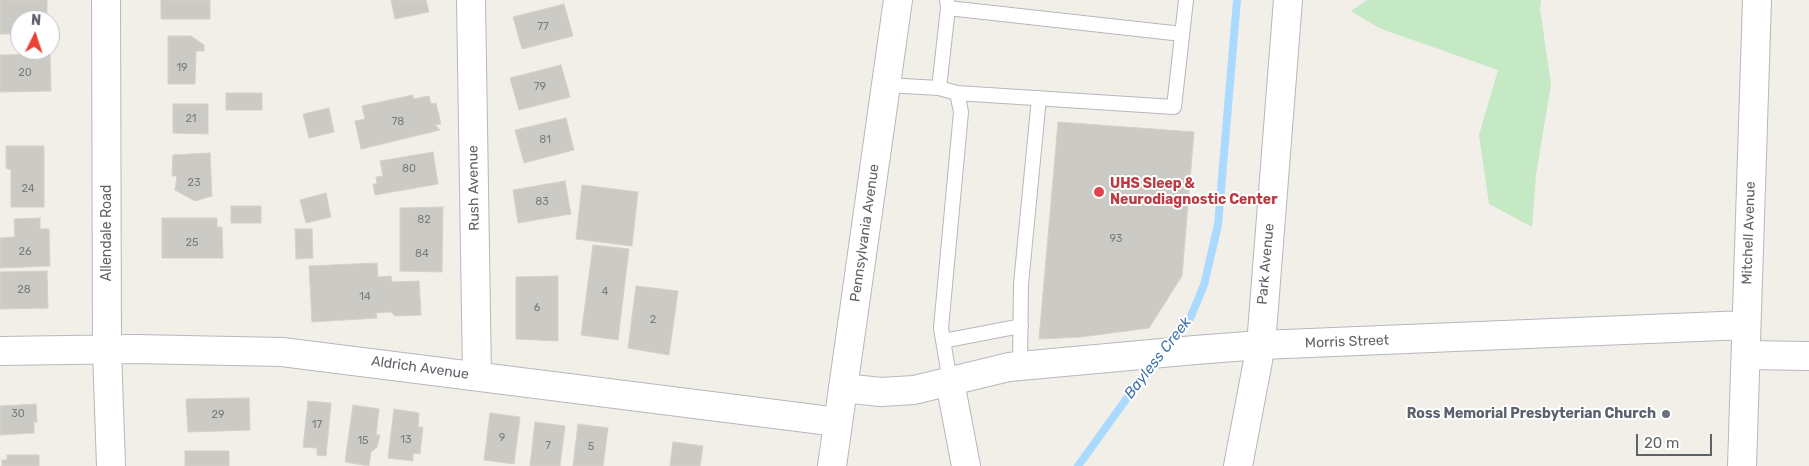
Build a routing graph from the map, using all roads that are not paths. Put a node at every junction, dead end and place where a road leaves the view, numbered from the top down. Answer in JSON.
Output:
{"nodes":[{"id":1,"x":106,"y":0,"type":"edge"},
{"id":2,"x":471,"y":0,"type":"edge"},
{"id":3,"x":898,"y":0,"type":"edge"},
{"id":4,"x":1186,"y":0,"type":"edge"},
{"id":5,"x":1288,"y":0,"type":"edge"},
{"id":6,"x":1757,"y":0,"type":"edge"},
{"id":7,"x":948,"y":4,"type":"edge"},
{"id":8,"x":1182,"y":34,"type":"junction"},
{"id":9,"x":886,"y":85,"type":"junction"},
{"id":10,"x":939,"y":88,"type":"junction"},
{"id":11,"x":957,"y":93,"type":"junction"},
{"id":12,"x":1039,"y":98,"type":"junction"},
{"id":13,"x":1746,"y":325,"type":"junction"},
{"id":14,"x":1020,"y":326,"type":"junction"},
{"id":15,"x":943,"y":341,"type":"junction"},
{"id":16,"x":1261,"y":345,"type":"junction"},
{"id":17,"x":107,"y":350,"type":"junction"},
{"id":18,"x":0,"y":351,"type":"edge"},
{"id":19,"x":1746,"y":354,"type":"junction"},
{"id":20,"x":1809,"y":356,"type":"edge"},
{"id":21,"x":1020,"y":365,"type":"junction"},
{"id":22,"x":477,"y":376,"type":"junction"},
{"id":23,"x":950,"y":382,"type":"junction"},
{"id":24,"x":843,"y":388,"type":"junction"},
{"id":25,"x":838,"y":422,"type":"junction"},
{"id":26,"x":111,"y":466,"type":"edge"},
{"id":27,"x":832,"y":466,"type":"edge"},
{"id":28,"x":966,"y":466,"type":"edge"},
{"id":29,"x":1238,"y":466,"type":"edge"},
{"id":30,"x":1742,"y":466,"type":"edge"}],
"edges":[{"from":1,"to":17,"type":"street","name":"Allendale Road"},
{"from":2,"to":22,"type":"street","name":"Rush Avenue"},
{"from":3,"to":9,"type":"street","name":"Pennsylvania Avenue"},
{"from":4,"to":8,"type":"lane"},
{"from":5,"to":16,"type":"street","name":"Park Avenue"},
{"from":6,"to":13,"type":"street","name":"Mitchell Avenue"},
{"from":7,"to":8,"type":"lane"},
{"from":7,"to":10,"type":"lane"},
{"from":8,"to":12,"type":"lane"},
{"from":9,"to":10,"type":"lane"},
{"from":9,"to":24,"type":"street","name":"Pennsylvania Avenue"},
{"from":10,"to":11,"type":"lane"},
{"from":11,"to":12,"type":"lane"},
{"from":11,"to":15,"type":"lane"},
{"from":12,"to":14,"type":"lane"},
{"from":13,"to":16,"type":"street","name":"Morris Street"},
{"from":13,"to":19,"type":"street","name":"Mitchell Avenue"},
{"from":14,"to":15,"type":"lane"},
{"from":14,"to":21,"type":"lane"},
{"from":15,"to":23,"type":"lane"},
{"from":16,"to":21,"type":"street","name":"Morris Street"},
{"from":16,"to":29,"type":"street","name":"Park Avenue"},
{"from":17,"to":18,"type":"street","name":"Aldrich Avenue"},
{"from":17,"to":22,"type":"street","name":"Aldrich Avenue"},
{"from":17,"to":26,"type":"street","name":"Allendale Road"},
{"from":19,"to":20,"type":"street"},
{"from":19,"to":30,"type":"street","name":"Mitchell Avenue"},
{"from":21,"to":23,"type":"street","name":"Morris Street"},
{"from":22,"to":25,"type":"street","name":"Aldrich Avenue"},
{"from":23,"to":24,"type":"street","name":"Morris Street"},
{"from":23,"to":28,"type":"street"},
{"from":24,"to":25,"type":"street","name":"Pennsylvania Avenue"},
{"from":25,"to":27,"type":"street","name":"Pennsylvania Avenue"}]}
